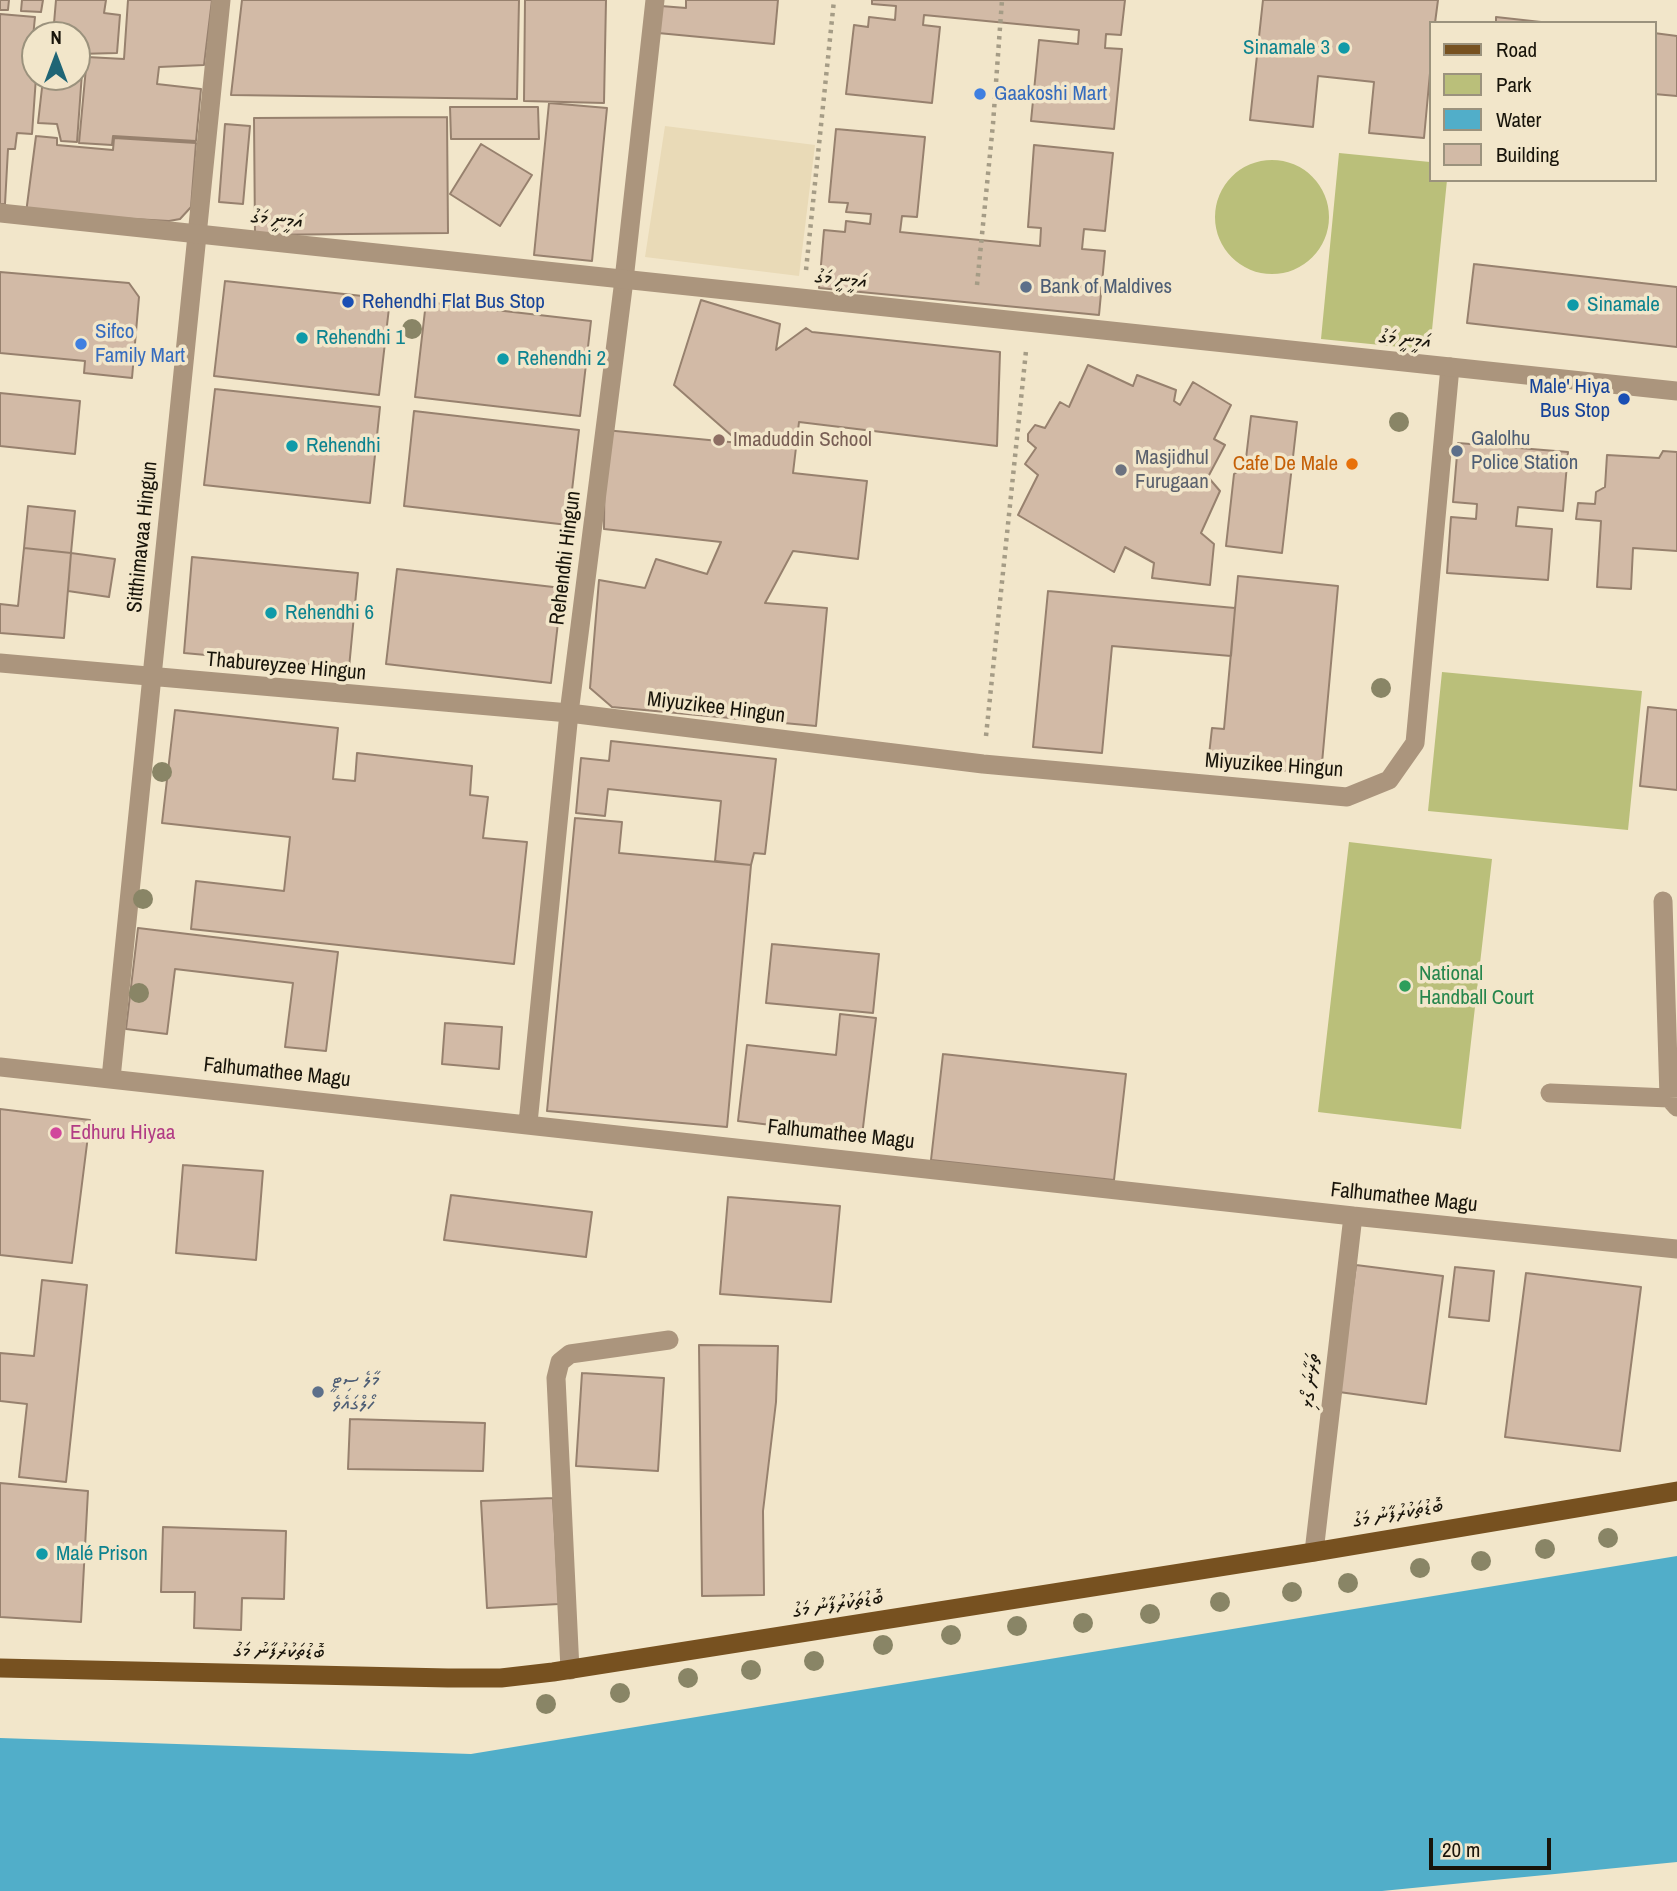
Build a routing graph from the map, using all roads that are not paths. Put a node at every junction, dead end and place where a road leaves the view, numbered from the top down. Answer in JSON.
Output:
{"nodes":[{"id":1,"x":221,"y":0,"type":"edge"},
{"id":2,"x":655,"y":0,"type":"edge"},
{"id":3,"x":0,"y":213,"type":"edge"},
{"id":4,"x":197,"y":234,"type":"junction"},
{"id":5,"x":624,"y":280,"type":"junction"},
{"id":6,"x":1450,"y":367,"type":"junction"},
{"id":7,"x":1677,"y":391,"type":"edge"},
{"id":8,"x":0,"y":663,"type":"edge"},
{"id":9,"x":152,"y":678,"type":"junction"},
{"id":10,"x":569,"y":713,"type":"junction"},
{"id":11,"x":1663,"y":901,"type":"dead end"},
{"id":12,"x":0,"y":1067,"type":"edge"},
{"id":13,"x":111,"y":1078,"type":"junction"},
{"id":14,"x":1550,"y":1093,"type":"dead end"},
{"id":15,"x":1673,"y":1102,"type":"edge"},
{"id":16,"x":528,"y":1123,"type":"junction"},
{"id":17,"x":1353,"y":1216,"type":"junction"},
{"id":18,"x":1677,"y":1249,"type":"edge"},
{"id":19,"x":669,"y":1340,"type":"dead end"},
{"id":20,"x":1677,"y":1491,"type":"edge"},
{"id":21,"x":1314,"y":1552,"type":"junction"},
{"id":22,"x":0,"y":1668,"type":"edge"},
{"id":23,"x":570,"y":1670,"type":"junction"}],
"edges":[{"from":1,"to":4,"type":"street","name":"Sitthimavaa Hingun"},
{"from":2,"to":5,"type":"street","name":"Rehendhi Hingun"},
{"from":3,"to":4,"type":"street","name":"އަމީނީ މަގު"},
{"from":4,"to":5,"type":"street","name":"އަމީނީ މަގު"},
{"from":4,"to":9,"type":"street","name":"Sitthimavaa Hingun"},
{"from":5,"to":6,"type":"street","name":"އަމީނީ މަގު"},
{"from":5,"to":10,"type":"street","name":"Rehendhi Hingun"},
{"from":6,"to":7,"type":"street","name":"އަމީނީ މަގު"},
{"from":6,"to":10,"type":"street","name":"Miyuzikee Hingun"},
{"from":8,"to":9,"type":"street","name":"Thabureyzee Hingun"},
{"from":9,"to":10,"type":"street","name":"Thabureyzee Hingun"},
{"from":9,"to":13,"type":"street","name":"Sitthimavaa Hingun"},
{"from":10,"to":16,"type":"street","name":"Rehendhi Hingun"},
{"from":11,"to":15,"type":"street"},
{"from":12,"to":13,"type":"street","name":"Falhumathee Magu"},
{"from":13,"to":16,"type":"street","name":"Falhumathee Magu"},
{"from":14,"to":15,"type":"street"},
{"from":16,"to":17,"type":"street","name":"Falhumathee Magu"},
{"from":17,"to":18,"type":"street","name":"Falhumathee Magu"},
{"from":17,"to":21,"type":"street","name":"ތަރާނަ ގޯޅި"},
{"from":19,"to":23,"type":"street"},
{"from":20,"to":21,"type":"main road","name":"ބޮޑުތަކުރުފާނު މަގު"},
{"from":21,"to":23,"type":"main road","name":"ބޮޑުތަކުރުފާނު މަގު"},
{"from":22,"to":23,"type":"main road","name":"ބޮޑުތަކުރުފާނު މަގު"}]}
